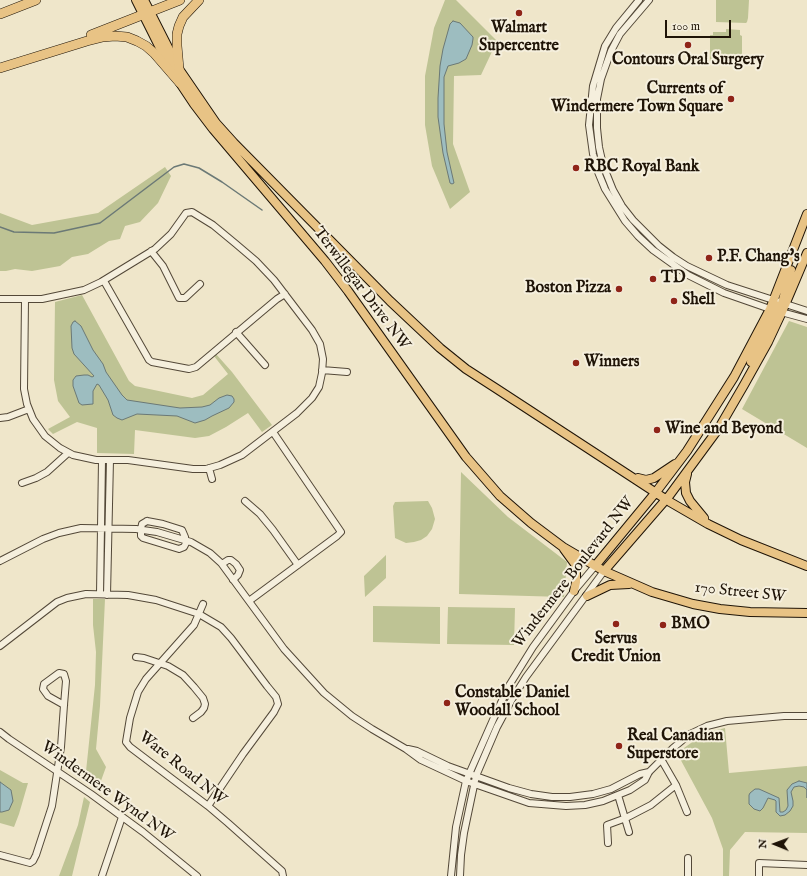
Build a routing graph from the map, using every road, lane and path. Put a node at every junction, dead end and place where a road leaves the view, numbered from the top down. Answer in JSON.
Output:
{"nodes":[{"id":1,"x":36,"y":0,"type":"edge"},
{"id":2,"x":136,"y":0,"type":"edge"},
{"id":3,"x":144,"y":0,"type":"edge"},
{"id":4,"x":180,"y":0,"type":"edge"},
{"id":5,"x":199,"y":0,"type":"edge"},
{"id":6,"x":639,"y":0,"type":"edge"},
{"id":7,"x":649,"y":0,"type":"edge"},
{"id":8,"x":147,"y":13,"type":"junction"},
{"id":9,"x":0,"y":14,"type":"edge"},
{"id":10,"x":38,"y":56,"type":"junction"},
{"id":11,"x":0,"y":68,"type":"edge"},
{"id":12,"x":179,"y":69,"type":"junction"},
{"id":13,"x":180,"y":83,"type":"junction"},
{"id":14,"x":807,"y":214,"type":"edge"},
{"id":15,"x":152,"y":251,"type":"junction"},
{"id":16,"x":807,"y":253,"type":"edge"},
{"id":17,"x":104,"y":281,"type":"junction"},
{"id":18,"x":200,"y":284,"type":"dead end"},
{"id":19,"x":285,"y":294,"type":"junction"},
{"id":20,"x":0,"y":299,"type":"edge"},
{"id":21,"x":25,"y":300,"type":"junction"},
{"id":22,"x":778,"y":307,"type":"junction"},
{"id":23,"x":807,"y":311,"type":"edge"},
{"id":24,"x":807,"y":319,"type":"edge"},
{"id":25,"x":236,"y":332,"type":"junction"},
{"id":26,"x":265,"y":365,"type":"dead end"},
{"id":27,"x":322,"y":370,"type":"junction"},
{"id":28,"x":347,"y":372,"type":"dead end"},
{"id":29,"x":29,"y":408,"type":"junction"},
{"id":30,"x":0,"y":418,"type":"edge"},
{"id":31,"x":273,"y":432,"type":"junction"},
{"id":32,"x":68,"y":453,"type":"junction"},
{"id":33,"x":102,"y":460,"type":"junction"},
{"id":34,"x":110,"y":460,"type":"junction"},
{"id":35,"x":679,"y":462,"type":"junction"},
{"id":36,"x":209,"y":468,"type":"junction"},
{"id":37,"x":688,"y":472,"type":"junction"},
{"id":38,"x":632,"y":477,"type":"junction"},
{"id":39,"x":212,"y":479,"type":"dead end"},
{"id":40,"x":22,"y":483,"type":"dead end"},
{"id":41,"x":656,"y":492,"type":"junction"},
{"id":42,"x":666,"y":499,"type":"junction"},
{"id":43,"x":245,"y":501,"type":"dead end"},
{"id":44,"x":708,"y":524,"type":"junction"},
{"id":45,"x":101,"y":528,"type":"junction"},
{"id":46,"x":108,"y":528,"type":"junction"},
{"id":47,"x":141,"y":529,"type":"junction"},
{"id":48,"x":186,"y":540,"type":"junction"},
{"id":49,"x":563,"y":547,"type":"junction"},
{"id":50,"x":0,"y":561,"type":"edge"},
{"id":51,"x":222,"y":564,"type":"junction"},
{"id":52,"x":298,"y":565,"type":"junction"},
{"id":53,"x":595,"y":566,"type":"junction"},
{"id":54,"x":807,"y":566,"type":"edge"},
{"id":55,"x":604,"y":571,"type":"junction"},
{"id":56,"x":233,"y":580,"type":"junction"},
{"id":57,"x":630,"y":584,"type":"junction"},
{"id":58,"x":574,"y":592,"type":"junction"},
{"id":59,"x":100,"y":594,"type":"junction"},
{"id":60,"x":107,"y":595,"type":"junction"},
{"id":61,"x":587,"y":596,"type":"junction"},
{"id":62,"x":249,"y":601,"type":"junction"},
{"id":63,"x":203,"y":604,"type":"dead end"},
{"id":64,"x":807,"y":613,"type":"edge"},
{"id":65,"x":199,"y":614,"type":"junction"},
{"id":66,"x":0,"y":646,"type":"edge"},
{"id":67,"x":136,"y":657,"type":"dead end"},
{"id":68,"x":160,"y":663,"type":"junction"},
{"id":69,"x":64,"y":705,"type":"junction"},
{"id":70,"x":807,"y":716,"type":"edge"},
{"id":71,"x":193,"y":718,"type":"dead end"},
{"id":72,"x":0,"y":732,"type":"edge"},
{"id":73,"x":406,"y":749,"type":"junction"},
{"id":74,"x":661,"y":759,"type":"junction"},
{"id":75,"x":58,"y":771,"type":"junction"},
{"id":76,"x":649,"y":772,"type":"junction"},
{"id":77,"x":469,"y":773,"type":"junction"},
{"id":78,"x":476,"y":776,"type":"junction"},
{"id":79,"x":466,"y":781,"type":"junction"},
{"id":80,"x":474,"y":784,"type":"junction"},
{"id":81,"x":676,"y":786,"type":"junction"},
{"id":82,"x":618,"y":795,"type":"junction"},
{"id":83,"x":208,"y":806,"type":"junction"},
{"id":84,"x":687,"y":812,"type":"dead end"},
{"id":85,"x":122,"y":817,"type":"junction"},
{"id":86,"x":626,"y":818,"type":"junction"},
{"id":87,"x":629,"y":832,"type":"dead end"},
{"id":88,"x":608,"y":843,"type":"dead end"},
{"id":89,"x":0,"y":855,"type":"edge"},
{"id":90,"x":688,"y":858,"type":"dead end"},
{"id":91,"x":807,"y":865,"type":"edge"},
{"id":92,"x":102,"y":876,"type":"edge"},
{"id":93,"x":197,"y":876,"type":"edge"},
{"id":94,"x":283,"y":876,"type":"edge"},
{"id":95,"x":451,"y":876,"type":"edge"},
{"id":96,"x":460,"y":876,"type":"edge"},
{"id":97,"x":688,"y":876,"type":"edge"},
{"id":98,"x":759,"y":876,"type":"edge"}],
"edges":[{"from":1,"to":9,"type":"highway"},
{"from":2,"to":8,"type":"main road","name":"Terwillegar Drive NW"},
{"from":3,"to":8,"type":"main road","name":"Terwillegar Drive NW"},
{"from":4,"to":8,"type":"highway"},
{"from":5,"to":12,"type":"highway"},
{"from":6,"to":22,"type":"street"},
{"from":7,"to":22,"type":"street"},
{"from":8,"to":10,"type":"highway"},
{"from":8,"to":12,"type":"main road","name":"Terwillegar Drive NW"},
{"from":8,"to":13,"type":"main road","name":"Terwillegar Drive NW"},
{"from":10,"to":11,"type":"highway"},
{"from":10,"to":13,"type":"highway"},
{"from":12,"to":38,"type":"main road","name":"Terwillegar Drive NW"},
{"from":13,"to":49,"type":"main road","name":"Terwillegar Drive NW"},
{"from":14,"to":22,"type":"main road"},
{"from":15,"to":17,"type":"street"},
{"from":15,"to":18,"type":"street"},
{"from":15,"to":19,"type":"street"},
{"from":16,"to":22,"type":"main road"},
{"from":17,"to":21,"type":"street"},
{"from":17,"to":25,"type":"street"},
{"from":19,"to":25,"type":"street"},
{"from":19,"to":27,"type":"street"},
{"from":20,"to":21,"type":"street"},
{"from":21,"to":29,"type":"street"},
{"from":22,"to":23,"type":"street"},
{"from":22,"to":24,"type":"street"},
{"from":22,"to":35,"type":"main road","name":"Windermere Boulevard NW"},
{"from":22,"to":37,"type":"main road","name":"Windermere Boulevard NW"},
{"from":25,"to":26,"type":"street"},
{"from":27,"to":28,"type":"street"},
{"from":27,"to":31,"type":"street"},
{"from":29,"to":30,"type":"street"},
{"from":29,"to":32,"type":"street"},
{"from":31,"to":36,"type":"street"},
{"from":31,"to":52,"type":"street"},
{"from":32,"to":33,"type":"street"},
{"from":32,"to":40,"type":"street"},
{"from":33,"to":34,"type":"street"},
{"from":33,"to":45,"type":"street"},
{"from":34,"to":36,"type":"street"},
{"from":34,"to":46,"type":"street"},
{"from":35,"to":38,"type":"main road"},
{"from":35,"to":41,"type":"main road","name":"Windermere Boulevard NW"},
{"from":36,"to":39,"type":"street"},
{"from":37,"to":42,"type":"main road","name":"Windermere Boulevard NW"},
{"from":37,"to":44,"type":"main road"},
{"from":38,"to":41,"type":"main road","name":"Terwillegar Drive NW"},
{"from":41,"to":42,"type":"main road","name":"Terwillegar Drive NW"},
{"from":41,"to":53,"type":"main road","name":"Windermere Boulevard NW"},
{"from":42,"to":44,"type":"main road"},
{"from":42,"to":55,"type":"main road","name":"Windermere Boulevard NW"},
{"from":43,"to":52,"type":"street"},
{"from":44,"to":54,"type":"main road"},
{"from":45,"to":46,"type":"street"},
{"from":45,"to":50,"type":"street"},
{"from":45,"to":59,"type":"street"},
{"from":46,"to":47,"type":"street"},
{"from":46,"to":60,"type":"street"},
{"from":47,"to":48,"type":"street"},
{"from":47,"to":48,"type":"street"},
{"from":47,"to":48,"type":"street"},
{"from":48,"to":51,"type":"street"},
{"from":49,"to":53,"type":"main road","name":"Terwillegar Drive NW"},
{"from":49,"to":58,"type":"main road"},
{"from":51,"to":56,"type":"street"},
{"from":51,"to":56,"type":"street"},
{"from":52,"to":62,"type":"street"},
{"from":53,"to":55,"type":"main road","name":"Terwillegar Drive NW"},
{"from":53,"to":58,"type":"street","name":"Windermere Boulevard NW"},
{"from":55,"to":57,"type":"main road","name":"170 Street SW"},
{"from":55,"to":61,"type":"street","name":"Windermere Boulevard NW"},
{"from":56,"to":62,"type":"street"},
{"from":57,"to":61,"type":"main road"},
{"from":57,"to":64,"type":"main road","name":"170 Street SW"},
{"from":58,"to":77,"type":"street","name":"Windermere Boulevard NW"},
{"from":59,"to":60,"type":"street"},
{"from":59,"to":66,"type":"street"},
{"from":60,"to":65,"type":"street"},
{"from":61,"to":78,"type":"street","name":"Windermere Boulevard NW"},
{"from":62,"to":73,"type":"street"},
{"from":63,"to":65,"type":"street","name":"Ware Road NW"},
{"from":65,"to":68,"type":"street","name":"Ware Road NW"},
{"from":65,"to":83,"type":"street"},
{"from":67,"to":68,"type":"street"},
{"from":68,"to":71,"type":"street"},
{"from":68,"to":83,"type":"street","name":"Ware Road NW"},
{"from":69,"to":69,"type":"street"},
{"from":69,"to":75,"type":"street"},
{"from":70,"to":74,"type":"street"},
{"from":72,"to":75,"type":"street","name":"Windermere Wynd NW"},
{"from":73,"to":77,"type":"street"},
{"from":73,"to":79,"type":"street"},
{"from":74,"to":76,"type":"street"},
{"from":74,"to":81,"type":"street"},
{"from":75,"to":85,"type":"street","name":"Windermere Wynd NW"},
{"from":75,"to":89,"type":"street"},
{"from":76,"to":78,"type":"street"},
{"from":76,"to":82,"type":"street"},
{"from":77,"to":78,"type":"street"},
{"from":77,"to":79,"type":"street","name":"Windermere Boulevard NW"},
{"from":78,"to":80,"type":"street","name":"Windermere Boulevard NW"},
{"from":79,"to":80,"type":"street"},
{"from":79,"to":95,"type":"street","name":"Windermere Boulevard NW"},
{"from":80,"to":82,"type":"street"},
{"from":80,"to":96,"type":"street","name":"Windermere Boulevard NW"},
{"from":81,"to":84,"type":"street"},
{"from":81,"to":86,"type":"street"},
{"from":82,"to":86,"type":"street"},
{"from":83,"to":94,"type":"street","name":"Ware Road NW"},
{"from":85,"to":92,"type":"street"},
{"from":85,"to":93,"type":"street","name":"Windermere Wynd NW"},
{"from":86,"to":87,"type":"street"},
{"from":86,"to":88,"type":"street"},
{"from":90,"to":97,"type":"street"},
{"from":91,"to":98,"type":"street"}]}
